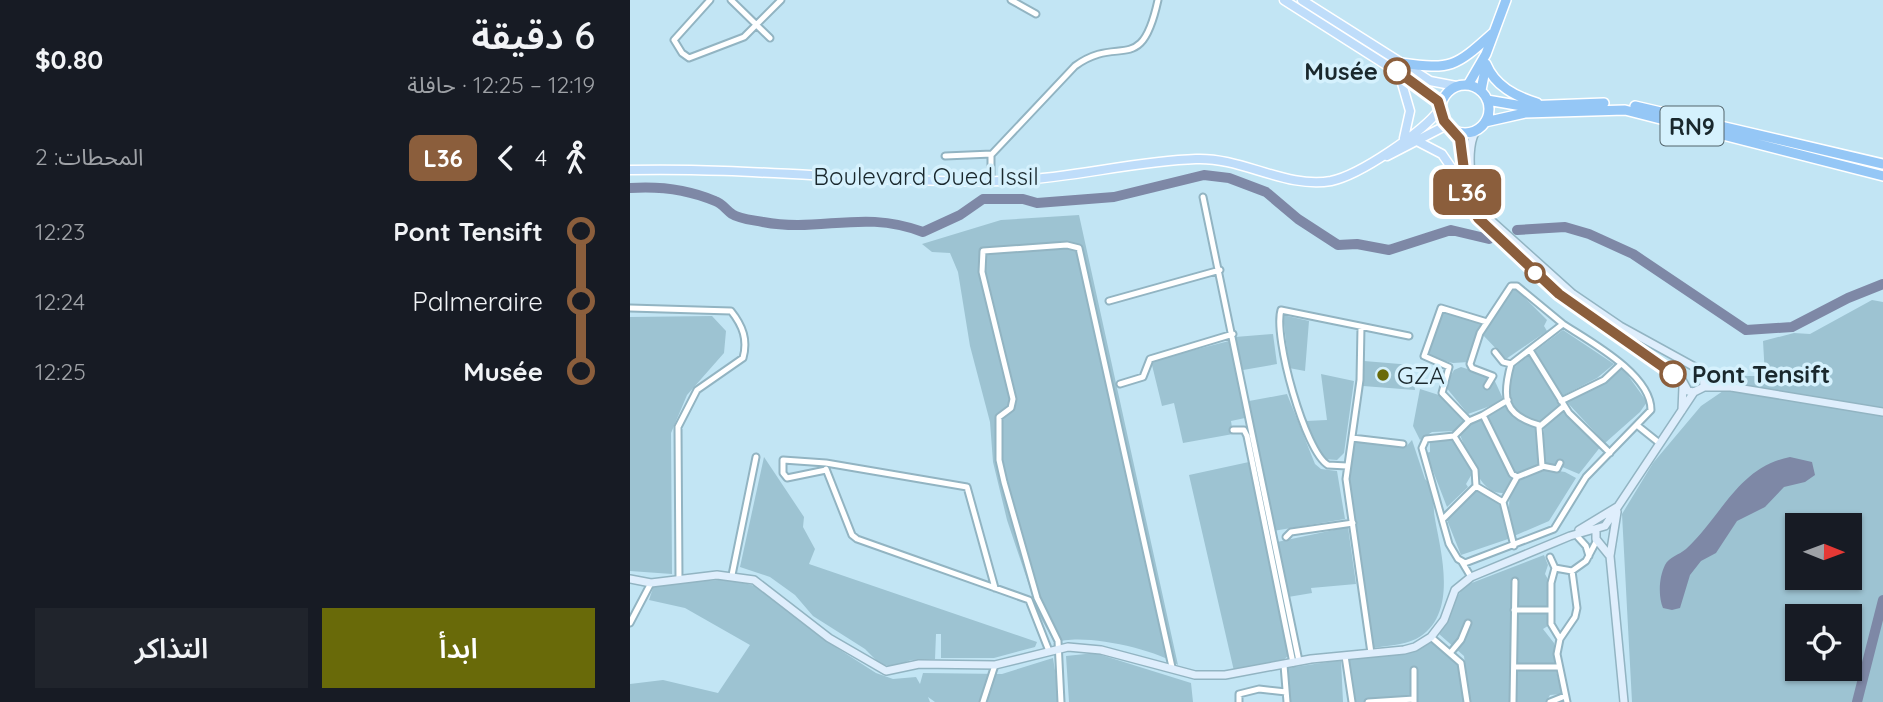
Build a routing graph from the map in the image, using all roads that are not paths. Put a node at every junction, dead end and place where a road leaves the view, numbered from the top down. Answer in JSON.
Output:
{"nodes":[{"id":1,"x":710,"y":0,"type":"edge"},
{"id":2,"x":731,"y":0,"type":"edge"},
{"id":3,"x":781,"y":0,"type":"edge"},
{"id":4,"x":1012,"y":0,"type":"edge"},
{"id":5,"x":1158,"y":0,"type":"edge"},
{"id":6,"x":1284,"y":0,"type":"edge"},
{"id":7,"x":1302,"y":0,"type":"edge"},
{"id":8,"x":1506,"y":0,"type":"edge"},
{"id":9,"x":1036,"y":14,"type":"dead end"},
{"id":10,"x":758,"y":26,"type":"junction"},
{"id":11,"x":1493,"y":33,"type":"junction"},
{"id":12,"x":771,"y":38,"type":"dead end"},
{"id":13,"x":1486,"y":54,"type":"junction"},
{"id":14,"x":1486,"y":64,"type":"junction"},
{"id":15,"x":1399,"y":67,"type":"junction"},
{"id":16,"x":1468,"y":85,"type":"junction"},
{"id":17,"x":1456,"y":86,"type":"junction"},
{"id":18,"x":1481,"y":90,"type":"junction"},
{"id":19,"x":1487,"y":100,"type":"junction"},
{"id":20,"x":1545,"y":105,"type":"junction"},
{"id":21,"x":1441,"y":108,"type":"junction"},
{"id":22,"x":1485,"y":122,"type":"junction"},
{"id":23,"x":1449,"y":127,"type":"junction"},
{"id":24,"x":1477,"y":130,"type":"junction"},
{"id":25,"x":1404,"y":139,"type":"junction"},
{"id":26,"x":1417,"y":141,"type":"junction"},
{"id":27,"x":991,"y":155,"type":"junction"},
{"id":28,"x":945,"y":156,"type":"dead end"},
{"id":29,"x":1381,"y":158,"type":"junction"},
{"id":30,"x":1883,"y":164,"type":"edge"},
{"id":31,"x":630,"y":170,"type":"edge"},
{"id":32,"x":1883,"y":176,"type":"edge"},
{"id":33,"x":991,"y":181,"type":"junction"},
{"id":34,"x":1466,"y":189,"type":"junction"},
{"id":35,"x":1202,"y":197,"type":"dead end"},
{"id":36,"x":1481,"y":216,"type":"junction"},
{"id":37,"x":1220,"y":270,"type":"junction"},
{"id":38,"x":1109,"y":301,"type":"dead end"},
{"id":39,"x":630,"y":308,"type":"edge"},
{"id":40,"x":1487,"y":322,"type":"junction"},
{"id":41,"x":1563,"y":324,"type":"junction"},
{"id":42,"x":1361,"y":327,"type":"junction"},
{"id":43,"x":1233,"y":334,"type":"junction"},
{"id":44,"x":1409,"y":336,"type":"dead end"},
{"id":45,"x":1530,"y":350,"type":"junction"},
{"id":46,"x":1495,"y":352,"type":"dead end"},
{"id":47,"x":1511,"y":364,"type":"junction"},
{"id":48,"x":1621,"y":364,"type":"junction"},
{"id":49,"x":1700,"y":370,"type":"junction"},
{"id":50,"x":1682,"y":383,"type":"junction"},
{"id":51,"x":1120,"y":384,"type":"dead end"},
{"id":52,"x":1487,"y":386,"type":"dead end"},
{"id":53,"x":1704,"y":387,"type":"junction"},
{"id":54,"x":1731,"y":387,"type":"junction"},
{"id":55,"x":1694,"y":392,"type":"junction"},
{"id":56,"x":1508,"y":400,"type":"junction"},
{"id":57,"x":1562,"y":404,"type":"junction"},
{"id":58,"x":1682,"y":411,"type":"junction"},
{"id":59,"x":1883,"y":412,"type":"edge"},
{"id":60,"x":1483,"y":415,"type":"junction"},
{"id":61,"x":1469,"y":421,"type":"junction"},
{"id":62,"x":1539,"y":425,"type":"junction"},
{"id":63,"x":1638,"y":426,"type":"junction"},
{"id":64,"x":1233,"y":430,"type":"dead end"},
{"id":65,"x":1454,"y":436,"type":"junction"},
{"id":66,"x":1352,"y":438,"type":"junction"},
{"id":67,"x":1658,"y":442,"type":"junction"},
{"id":68,"x":1403,"y":444,"type":"dead end"},
{"id":69,"x":1610,"y":453,"type":"junction"},
{"id":70,"x":756,"y":457,"type":"dead end"},
{"id":71,"x":1560,"y":463,"type":"dead end"},
{"id":72,"x":826,"y":466,"type":"junction"},
{"id":73,"x":1347,"y":466,"type":"junction"},
{"id":74,"x":1542,"y":467,"type":"junction"},
{"id":75,"x":1517,"y":477,"type":"junction"},
{"id":76,"x":1476,"y":485,"type":"junction"},
{"id":77,"x":1503,"y":502,"type":"junction"},
{"id":78,"x":1620,"y":507,"type":"junction"},
{"id":79,"x":1443,"y":519,"type":"junction"},
{"id":80,"x":1353,"y":523,"type":"junction"},
{"id":81,"x":1605,"y":526,"type":"junction"},
{"id":82,"x":1573,"y":536,"type":"junction"},
{"id":83,"x":1612,"y":536,"type":"junction"},
{"id":84,"x":1286,"y":537,"type":"dead end"},
{"id":85,"x":1598,"y":537,"type":"junction"},
{"id":86,"x":1514,"y":546,"type":"junction"},
{"id":87,"x":1550,"y":556,"type":"dead end"},
{"id":88,"x":1588,"y":556,"type":"junction"},
{"id":89,"x":1609,"y":556,"type":"junction"},
{"id":90,"x":1462,"y":562,"type":"junction"},
{"id":91,"x":1555,"y":568,"type":"junction"},
{"id":92,"x":1572,"y":571,"type":"junction"},
{"id":93,"x":732,"y":575,"type":"junction"},
{"id":94,"x":1471,"y":577,"type":"junction"},
{"id":95,"x":630,"y":579,"type":"edge"},
{"id":96,"x":679,"y":579,"type":"junction"},
{"id":97,"x":1515,"y":581,"type":"dead end"},
{"id":98,"x":651,"y":583,"type":"junction"},
{"id":99,"x":995,"y":588,"type":"junction"},
{"id":100,"x":1514,"y":610,"type":"junction"},
{"id":101,"x":1551,"y":610,"type":"junction"},
{"id":102,"x":630,"y":623,"type":"edge"},
{"id":103,"x":1468,"y":623,"type":"dead end"},
{"id":104,"x":1431,"y":637,"type":"junction"},
{"id":105,"x":1560,"y":639,"type":"junction"},
{"id":106,"x":1059,"y":649,"type":"junction"},
{"id":107,"x":1049,"y":651,"type":"junction"},
{"id":108,"x":1451,"y":652,"type":"junction"},
{"id":109,"x":1371,"y":653,"type":"junction"},
{"id":110,"x":1345,"y":656,"type":"junction"},
{"id":111,"x":1296,"y":662,"type":"junction"},
{"id":112,"x":995,"y":665,"type":"junction"},
{"id":113,"x":1284,"y":665,"type":"junction"},
{"id":114,"x":1172,"y":667,"type":"junction"},
{"id":115,"x":1514,"y":667,"type":"junction"},
{"id":116,"x":1558,"y":667,"type":"junction"},
{"id":117,"x":1414,"y":670,"type":"dead end"},
{"id":118,"x":1286,"y":692,"type":"junction"},
{"id":119,"x":1566,"y":699,"type":"edge"},
{"id":120,"x":1414,"y":701,"type":"edge"},
{"id":121,"x":983,"y":702,"type":"edge"},
{"id":122,"x":1061,"y":702,"type":"edge"},
{"id":123,"x":1239,"y":702,"type":"edge"},
{"id":124,"x":1287,"y":702,"type":"edge"},
{"id":125,"x":1350,"y":702,"type":"edge"},
{"id":126,"x":1368,"y":702,"type":"edge"},
{"id":127,"x":1467,"y":702,"type":"edge"},
{"id":128,"x":1513,"y":702,"type":"edge"},
{"id":129,"x":1550,"y":702,"type":"edge"},
{"id":130,"x":1624,"y":702,"type":"edge"}],
"edges":[{"from":1,"to":10,"type":"street"},
{"from":2,"to":10,"type":"street"},
{"from":3,"to":10,"type":"street"},
{"from":4,"to":9,"type":"street"},
{"from":5,"to":27,"type":"street"},
{"from":6,"to":15,"type":"main road"},
{"from":7,"to":15,"type":"main road"},
{"from":8,"to":11,"type":"highway"},
{"from":10,"to":12,"type":"street"},
{"from":11,"to":13,"type":"highway"},
{"from":11,"to":15,"type":"highway"},
{"from":13,"to":14,"type":"highway"},
{"from":13,"to":16,"type":"highway"},
{"from":14,"to":18,"type":"highway"},
{"from":14,"to":20,"type":"highway"},
{"from":15,"to":17,"type":"main road"},
{"from":15,"to":21,"type":"main road"},
{"from":15,"to":25,"type":"main road"},
{"from":16,"to":17,"type":"highway"},
{"from":16,"to":18,"type":"highway"},
{"from":17,"to":21,"type":"highway"},
{"from":18,"to":19,"type":"highway"},
{"from":19,"to":20,"type":"highway","number":"RN9"},
{"from":19,"to":22,"type":"highway"},
{"from":20,"to":30,"type":"highway","number":"RN9"},
{"from":21,"to":23,"type":"highway"},
{"from":21,"to":25,"type":"main road","name":"Boulevard Oued Issil"},
{"from":22,"to":24,"type":"highway"},
{"from":22,"to":32,"type":"highway","number":"RN9"},
{"from":23,"to":24,"type":"highway"},
{"from":23,"to":26,"type":"main road","name":"Boulevard Oued Issil"},
{"from":23,"to":34,"type":"street"},
{"from":24,"to":36,"type":"street"},
{"from":25,"to":29,"type":"main road","name":"Boulevard Oued Issil"},
{"from":26,"to":29,"type":"main road","name":"Boulevard Oued Issil"},
{"from":26,"to":34,"type":"main road"},
{"from":27,"to":28,"type":"street"},
{"from":27,"to":33,"type":"street"},
{"from":29,"to":33,"type":"main road","name":"Boulevard Oued Issil"},
{"from":31,"to":33,"type":"main road","name":"Boulevard Oued Issil"},
{"from":34,"to":36,"type":"street"},
{"from":35,"to":37,"type":"street"},
{"from":36,"to":49,"type":"street"},
{"from":36,"to":50,"type":"street"},
{"from":37,"to":38,"type":"street"},
{"from":37,"to":43,"type":"street"},
{"from":39,"to":96,"type":"street"},
{"from":40,"to":41,"type":"street"},
{"from":40,"to":52,"type":"street"},
{"from":40,"to":61,"type":"street"},
{"from":41,"to":45,"type":"street"},
{"from":41,"to":48,"type":"street"},
{"from":42,"to":44,"type":"street"},
{"from":42,"to":66,"type":"street"},
{"from":42,"to":73,"type":"street"},
{"from":43,"to":51,"type":"street"},
{"from":43,"to":111,"type":"street"},
{"from":45,"to":47,"type":"street"},
{"from":45,"to":57,"type":"street"},
{"from":46,"to":47,"type":"street"},
{"from":47,"to":56,"type":"street"},
{"from":48,"to":57,"type":"street"},
{"from":48,"to":63,"type":"street"},
{"from":49,"to":50,"type":"street"},
{"from":49,"to":53,"type":"street"},
{"from":49,"to":54,"type":"street"},
{"from":50,"to":55,"type":"street"},
{"from":50,"to":58,"type":"street"},
{"from":53,"to":54,"type":"street"},
{"from":53,"to":55,"type":"street"},
{"from":54,"to":59,"type":"street"},
{"from":55,"to":58,"type":"street"},
{"from":56,"to":60,"type":"street"},
{"from":56,"to":62,"type":"street"},
{"from":57,"to":62,"type":"street"},
{"from":57,"to":69,"type":"street"},
{"from":58,"to":67,"type":"street"},
{"from":60,"to":61,"type":"street"},
{"from":60,"to":75,"type":"street"},
{"from":61,"to":65,"type":"street"},
{"from":62,"to":74,"type":"street"},
{"from":63,"to":67,"type":"street"},
{"from":63,"to":69,"type":"street"},
{"from":64,"to":111,"type":"street"},
{"from":65,"to":76,"type":"street"},
{"from":65,"to":79,"type":"street"},
{"from":66,"to":68,"type":"street"},
{"from":66,"to":73,"type":"street"},
{"from":67,"to":78,"type":"street"},
{"from":69,"to":86,"type":"street"},
{"from":70,"to":93,"type":"street"},
{"from":71,"to":74,"type":"street"},
{"from":72,"to":72,"type":"street"},
{"from":72,"to":99,"type":"street"},
{"from":72,"to":99,"type":"street"},
{"from":73,"to":80,"type":"street"},
{"from":74,"to":75,"type":"street"},
{"from":75,"to":77,"type":"street"},
{"from":76,"to":77,"type":"street"},
{"from":76,"to":79,"type":"street"},
{"from":77,"to":86,"type":"street"},
{"from":78,"to":81,"type":"street"},
{"from":78,"to":82,"type":"street"},
{"from":78,"to":83,"type":"street"},
{"from":79,"to":90,"type":"street"},
{"from":80,"to":84,"type":"street"},
{"from":80,"to":109,"type":"street"},
{"from":81,"to":83,"type":"street"},
{"from":81,"to":85,"type":"street"},
{"from":82,"to":85,"type":"street"},
{"from":82,"to":88,"type":"street"},
{"from":82,"to":94,"type":"street"},
{"from":83,"to":85,"type":"street"},
{"from":83,"to":89,"type":"street"},
{"from":85,"to":88,"type":"street"},
{"from":85,"to":89,"type":"street"},
{"from":86,"to":90,"type":"street"},
{"from":87,"to":91,"type":"street"},
{"from":88,"to":92,"type":"street"},
{"from":89,"to":130,"type":"street"},
{"from":90,"to":94,"type":"street"},
{"from":91,"to":92,"type":"street"},
{"from":91,"to":101,"type":"street"},
{"from":92,"to":105,"type":"street"},
{"from":93,"to":96,"type":"street"},
{"from":93,"to":112,"type":"street"},
{"from":94,"to":104,"type":"street"},
{"from":95,"to":98,"type":"street"},
{"from":96,"to":98,"type":"street"},
{"from":97,"to":100,"type":"street"},
{"from":98,"to":102,"type":"street"},
{"from":99,"to":107,"type":"street"},
{"from":100,"to":101,"type":"street"},
{"from":100,"to":115,"type":"street"},
{"from":101,"to":105,"type":"street"},
{"from":103,"to":108,"type":"street"},
{"from":104,"to":108,"type":"street"},
{"from":104,"to":109,"type":"street"},
{"from":105,"to":116,"type":"street"},
{"from":106,"to":107,"type":"street"},
{"from":106,"to":114,"type":"street"},
{"from":106,"to":114,"type":"street"},
{"from":106,"to":122,"type":"street"},
{"from":107,"to":112,"type":"street"},
{"from":108,"to":127,"type":"street"},
{"from":109,"to":110,"type":"street"},
{"from":110,"to":111,"type":"street"},
{"from":110,"to":125,"type":"street"},
{"from":111,"to":113,"type":"street"},
{"from":112,"to":121,"type":"street"},
{"from":113,"to":114,"type":"street"},
{"from":113,"to":118,"type":"street"},
{"from":115,"to":116,"type":"street"},
{"from":115,"to":128,"type":"street"},
{"from":116,"to":119,"type":"street"},
{"from":117,"to":120,"type":"street"},
{"from":118,"to":123,"type":"street"},
{"from":118,"to":124,"type":"street"},
{"from":119,"to":129,"type":"street"},
{"from":120,"to":126,"type":"street"}]}
